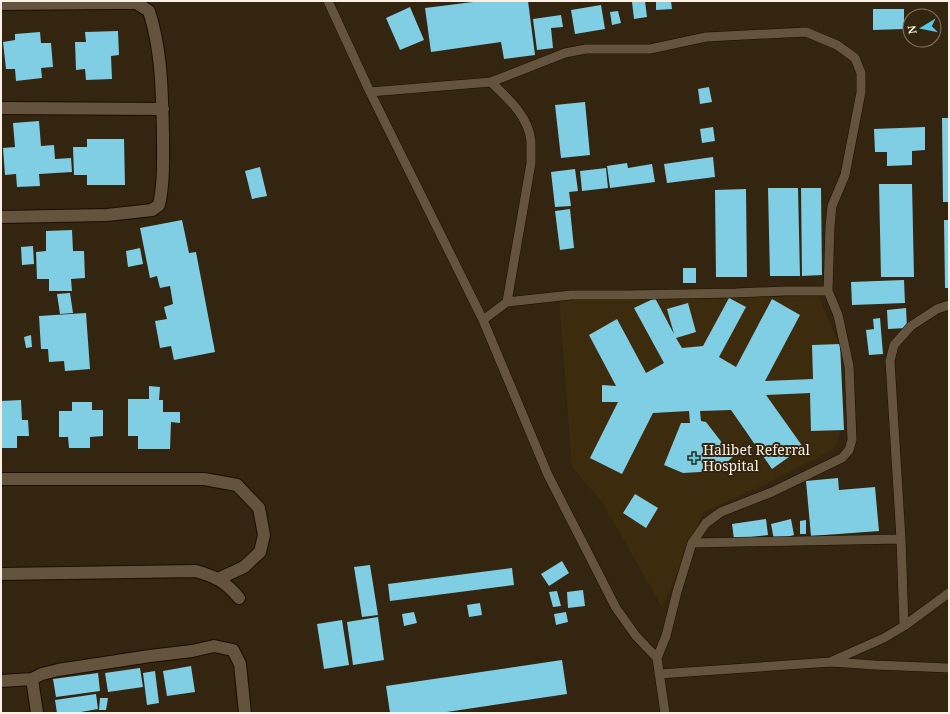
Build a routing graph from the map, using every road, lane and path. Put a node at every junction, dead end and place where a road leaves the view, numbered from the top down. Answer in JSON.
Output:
{"nodes":[{"id":1,"x":328,"y":1,"type":"edge"},
{"id":2,"x":1,"y":4,"type":"edge"},
{"id":3,"x":491,"y":82,"type":"junction"},
{"id":4,"x":370,"y":92,"type":"junction"},
{"id":5,"x":1,"y":108,"type":"edge"},
{"id":6,"x":163,"y":109,"type":"junction"},
{"id":7,"x":1,"y":217,"type":"edge"},
{"id":8,"x":828,"y":291,"type":"junction"},
{"id":9,"x":507,"y":302,"type":"junction"},
{"id":10,"x":949,"y":305,"type":"edge"},
{"id":11,"x":483,"y":320,"type":"junction"},
{"id":12,"x":1,"y":479,"type":"edge"},
{"id":13,"x":901,"y":540,"type":"junction"},
{"id":14,"x":692,"y":543,"type":"junction"},
{"id":15,"x":1,"y":574,"type":"edge"},
{"id":16,"x":218,"y":579,"type":"junction"},
{"id":17,"x":949,"y":593,"type":"edge"},
{"id":18,"x":239,"y":598,"type":"dead end"},
{"id":19,"x":904,"y":626,"type":"junction"},
{"id":20,"x":657,"y":658,"type":"junction"},
{"id":21,"x":831,"y":662,"type":"junction"},
{"id":22,"x":949,"y":668,"type":"edge"},
{"id":23,"x":659,"y":674,"type":"junction"},
{"id":24,"x":32,"y":679,"type":"junction"},
{"id":25,"x":1,"y":681,"type":"edge"},
{"id":26,"x":37,"y":713,"type":"edge"},
{"id":27,"x":245,"y":713,"type":"edge"},
{"id":28,"x":665,"y":713,"type":"edge"}],
"edges":[{"from":1,"to":4,"type":"lane"},
{"from":2,"to":6,"type":"street"},
{"from":3,"to":4,"type":"lane"},
{"from":3,"to":8,"type":"lane"},
{"from":3,"to":9,"type":"lane"},
{"from":4,"to":11,"type":"lane"},
{"from":5,"to":6,"type":"street"},
{"from":6,"to":7,"type":"street"},
{"from":8,"to":9,"type":"lane"},
{"from":8,"to":14,"type":"lane"},
{"from":9,"to":11,"type":"lane"},
{"from":10,"to":13,"type":"lane"},
{"from":11,"to":20,"type":"lane"},
{"from":12,"to":16,"type":"street"},
{"from":13,"to":14,"type":"lane"},
{"from":13,"to":19,"type":"lane"},
{"from":14,"to":20,"type":"lane"},
{"from":15,"to":16,"type":"street"},
{"from":16,"to":18,"type":"street"},
{"from":17,"to":19,"type":"lane"},
{"from":19,"to":21,"type":"lane"},
{"from":20,"to":23,"type":"lane"},
{"from":21,"to":22,"type":"lane"},
{"from":21,"to":23,"type":"lane"},
{"from":23,"to":28,"type":"lane"},
{"from":24,"to":25,"type":"street"},
{"from":24,"to":26,"type":"street"},
{"from":24,"to":27,"type":"street"}]}
